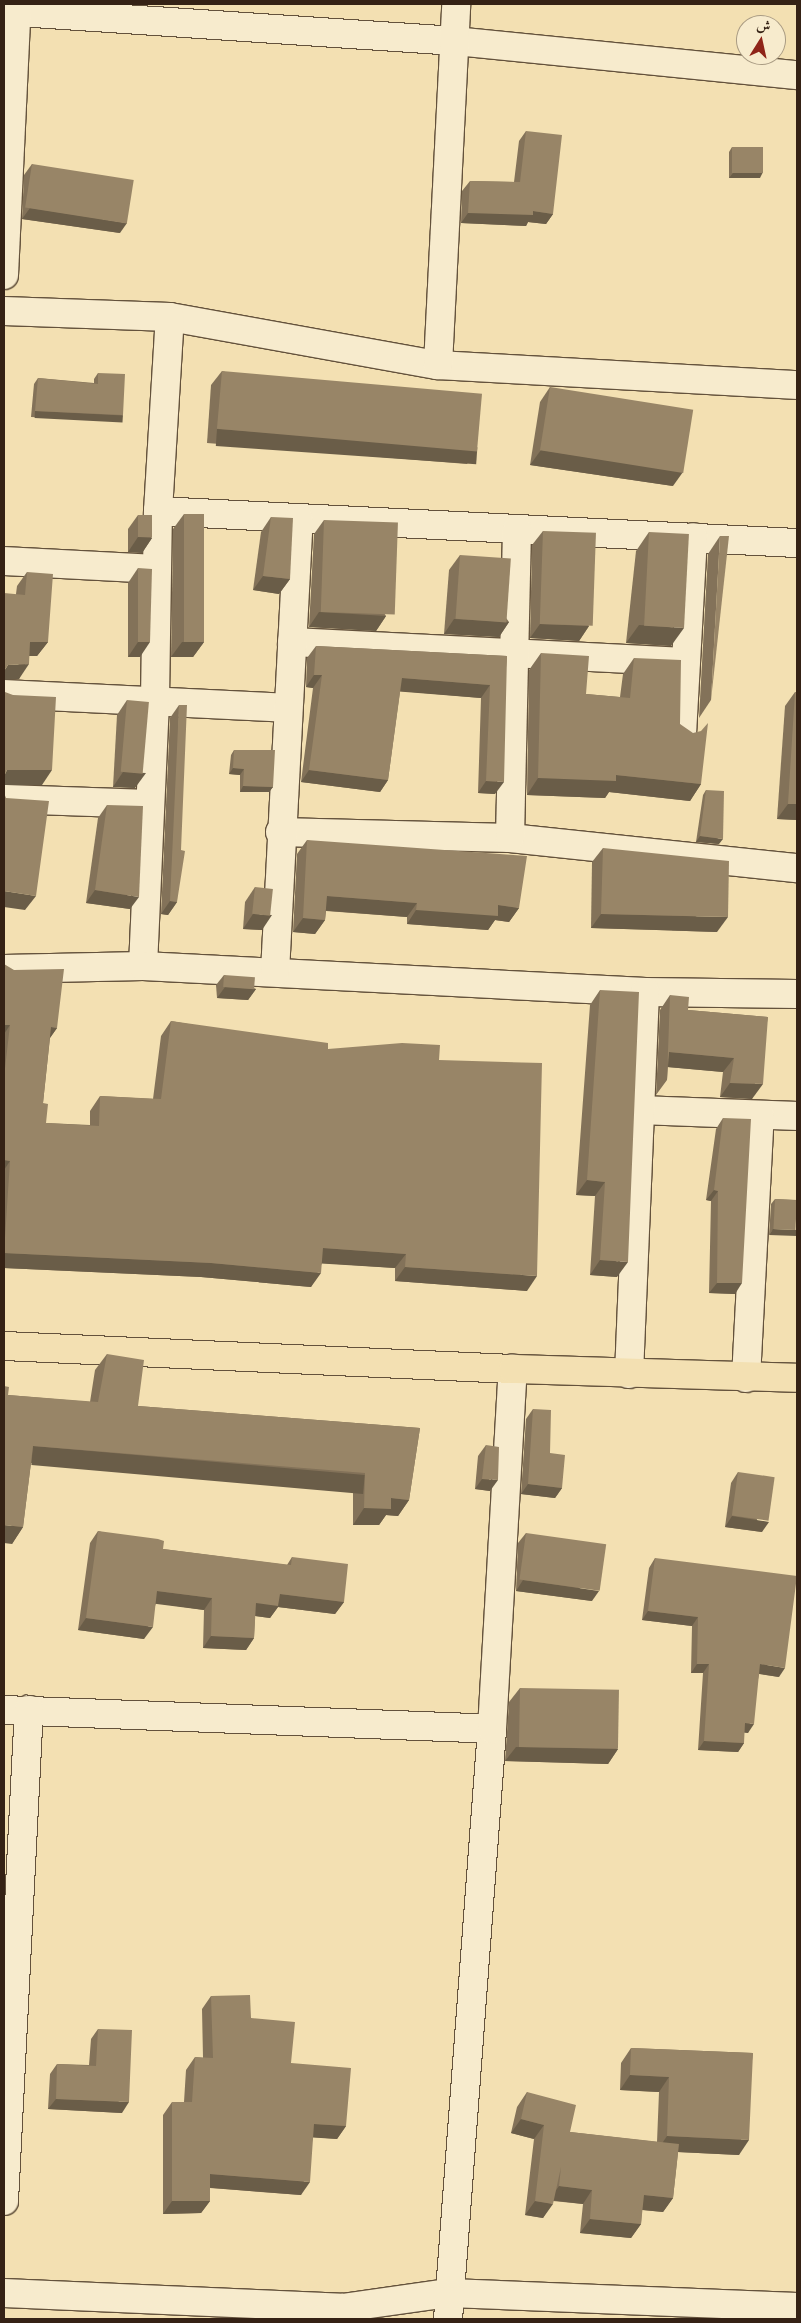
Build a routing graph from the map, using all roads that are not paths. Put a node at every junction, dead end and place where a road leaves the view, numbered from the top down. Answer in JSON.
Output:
{"nodes":[{"id":1,"x":456,"y":4,"type":"edge"},
{"id":2,"x":12,"y":9,"type":"edge"},
{"id":3,"x":455,"y":41,"type":"junction"},
{"id":4,"x":797,"y":75,"type":"edge"},
{"id":5,"x":4,"y":275,"type":"edge"},
{"id":6,"x":4,"y":312,"type":"edge"},
{"id":7,"x":170,"y":316,"type":"junction"},
{"id":8,"x":438,"y":366,"type":"junction"},
{"id":9,"x":797,"y":385,"type":"edge"},
{"id":10,"x":158,"y":511,"type":"junction"},
{"id":11,"x":299,"y":520,"type":"junction"},
{"id":12,"x":517,"y":529,"type":"junction"},
{"id":13,"x":693,"y":537,"type":"junction"},
{"id":14,"x":797,"y":543,"type":"edge"},
{"id":15,"x":4,"y":561,"type":"edge"},
{"id":16,"x":157,"y":569,"type":"junction"},
{"id":17,"x":292,"y":642,"type":"junction"},
{"id":18,"x":514,"y":653,"type":"junction"},
{"id":19,"x":685,"y":662,"type":"junction"},
{"id":20,"x":4,"y":694,"type":"edge"},
{"id":21,"x":155,"y":699,"type":"junction"},
{"id":22,"x":288,"y":708,"type":"junction"},
{"id":23,"x":682,"y":734,"type":"edge"},
{"id":24,"x":4,"y":799,"type":"edge"},
{"id":25,"x":150,"y":804,"type":"junction"},
{"id":26,"x":280,"y":832,"type":"junction"},
{"id":27,"x":510,"y":838,"type":"junction"},
{"id":28,"x":797,"y":868,"type":"edge"},
{"id":29,"x":143,"y":966,"type":"junction"},
{"id":30,"x":4,"y":969,"type":"edge"},
{"id":31,"x":275,"y":972,"type":"junction"},
{"id":32,"x":645,"y":992,"type":"junction"},
{"id":33,"x":797,"y":994,"type":"edge"},
{"id":34,"x":640,"y":1110,"type":"junction"},
{"id":35,"x":760,"y":1115,"type":"junction"},
{"id":36,"x":797,"y":1116,"type":"edge"},
{"id":37,"x":4,"y":1346,"type":"edge"},
{"id":38,"x":513,"y":1370,"type":"junction"},
{"id":39,"x":629,"y":1374,"type":"junction"},
{"id":40,"x":746,"y":1378,"type":"junction"},
{"id":41,"x":797,"y":1378,"type":"edge"},
{"id":42,"x":16,"y":1710,"type":"edge"},
{"id":43,"x":492,"y":1729,"type":"junction"},
{"id":44,"x":4,"y":2201,"type":"edge"},
{"id":45,"x":4,"y":2293,"type":"edge"},
{"id":46,"x":448,"y":2306,"type":"edge"},
{"id":47,"x":797,"y":2307,"type":"edge"},
{"id":48,"x":332,"y":2314,"type":"edge"}],
"edges":[{"from":1,"to":3,"type":"street"},
{"from":2,"to":3,"type":"street"},
{"from":2,"to":5,"type":"street"},
{"from":3,"to":4,"type":"street"},
{"from":3,"to":8,"type":"street"},
{"from":6,"to":7,"type":"street"},
{"from":7,"to":8,"type":"street"},
{"from":7,"to":10,"type":"street"},
{"from":8,"to":9,"type":"street"},
{"from":10,"to":11,"type":"street"},
{"from":10,"to":16,"type":"street"},
{"from":11,"to":12,"type":"street"},
{"from":11,"to":17,"type":"street"},
{"from":12,"to":13,"type":"street"},
{"from":12,"to":18,"type":"street"},
{"from":13,"to":14,"type":"street"},
{"from":13,"to":19,"type":"street"},
{"from":15,"to":16,"type":"street"},
{"from":16,"to":21,"type":"street"},
{"from":17,"to":18,"type":"street"},
{"from":17,"to":22,"type":"street"},
{"from":18,"to":19,"type":"street"},
{"from":18,"to":27,"type":"street"},
{"from":19,"to":23,"type":"street"},
{"from":20,"to":21,"type":"street"},
{"from":21,"to":22,"type":"street"},
{"from":21,"to":25,"type":"street"},
{"from":22,"to":26,"type":"street"},
{"from":24,"to":25,"type":"street"},
{"from":25,"to":29,"type":"street"},
{"from":26,"to":27,"type":"street"},
{"from":26,"to":31,"type":"street"},
{"from":27,"to":28,"type":"street"},
{"from":29,"to":30,"type":"street"},
{"from":29,"to":31,"type":"street"},
{"from":31,"to":32,"type":"street"},
{"from":32,"to":33,"type":"street"},
{"from":32,"to":34,"type":"street"},
{"from":34,"to":35,"type":"street"},
{"from":34,"to":39,"type":"street"},
{"from":35,"to":36,"type":"street"},
{"from":35,"to":40,"type":"street"},
{"from":37,"to":38,"type":"main road"},
{"from":38,"to":39,"type":"main road"},
{"from":38,"to":43,"type":"street"},
{"from":39,"to":40,"type":"main road"},
{"from":40,"to":41,"type":"main road"},
{"from":42,"to":43,"type":"street"},
{"from":42,"to":44,"type":"street"},
{"from":43,"to":46,"type":"street"},
{"from":45,"to":48,"type":"street"},
{"from":46,"to":47,"type":"street"},
{"from":46,"to":48,"type":"street"}]}
